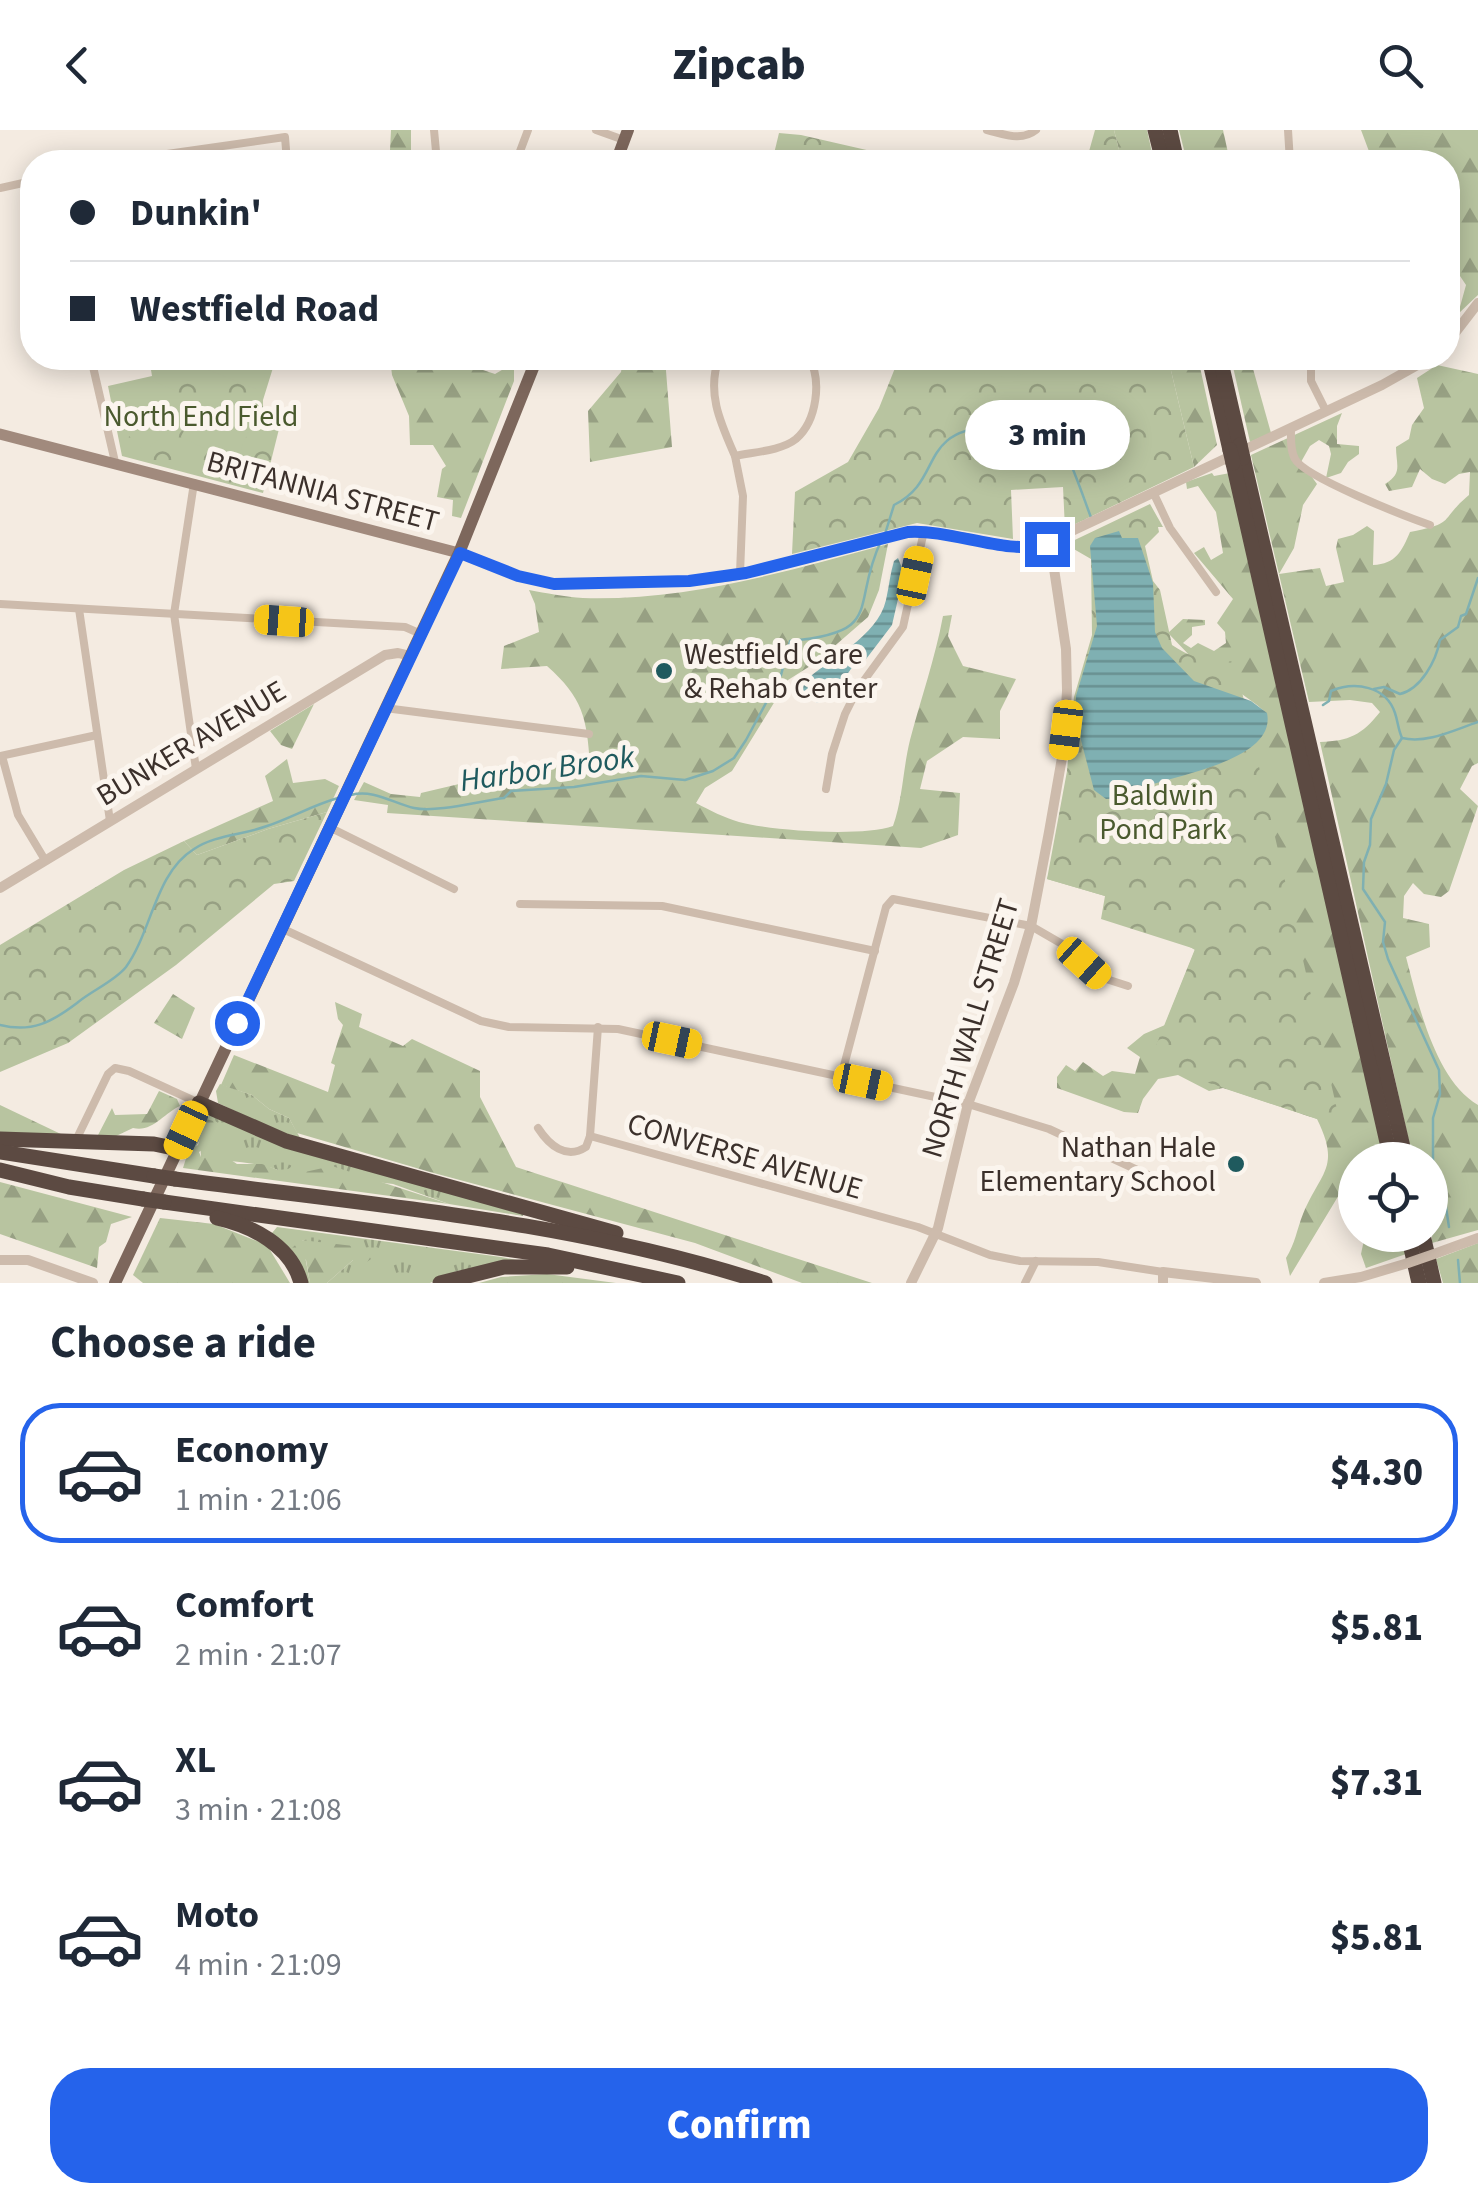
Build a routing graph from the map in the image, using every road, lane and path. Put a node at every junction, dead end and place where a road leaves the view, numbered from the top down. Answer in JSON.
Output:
{"nodes":[{"id":1,"x":596,"y":130,"type":"edge"},
{"id":2,"x":986,"y":130,"type":"edge"},
{"id":3,"x":1036,"y":130,"type":"edge"},
{"id":4,"x":626,"y":135,"type":"edge"},
{"id":5,"x":217,"y":148,"type":"joint"},
{"id":6,"x":202,"y":150,"type":"edge"},
{"id":7,"x":286,"y":150,"type":"edge"},
{"id":8,"x":1478,"y":303,"type":"edge"},
{"id":9,"x":1460,"y":326,"type":"edge"},
{"id":10,"x":95,"y":370,"type":"edge"},
{"id":11,"x":533,"y":370,"type":"edge"},
{"id":12,"x":714,"y":370,"type":"edge"},
{"id":13,"x":814,"y":370,"type":"edge"},
{"id":14,"x":1212,"y":370,"type":"edge"},
{"id":15,"x":1222,"y":370,"type":"edge"},
{"id":16,"x":1311,"y":370,"type":"edge"},
{"id":17,"x":1406,"y":370,"type":"edge"},
{"id":18,"x":1326,"y":411,"type":"junction"},
{"id":19,"x":1291,"y":428,"type":"junction"},
{"id":20,"x":0,"y":434,"type":"edge"},
{"id":21,"x":1237,"y":454,"type":"junction"},
{"id":22,"x":735,"y":456,"type":"junction"},
{"id":23,"x":115,"y":462,"type":"junction"},
{"id":24,"x":194,"y":483,"type":"junction"},
{"id":25,"x":1154,"y":494,"type":"junction"},
{"id":26,"x":1430,"y":524,"type":"dead end"},
{"id":27,"x":924,"y":531,"type":"junction"},
{"id":28,"x":1050,"y":542,"type":"junction"},
{"id":29,"x":460,"y":553,"type":"junction"},
{"id":30,"x":740,"y":574,"type":"junction"},
{"id":31,"x":1216,"y":592,"type":"dead end"},
{"id":32,"x":0,"y":604,"type":"edge"},
{"id":33,"x":79,"y":609,"type":"junction"},
{"id":34,"x":174,"y":614,"type":"junction"},
{"id":35,"x":421,"y":634,"type":"junction"},
{"id":36,"x":410,"y":656,"type":"junction"},
{"id":37,"x":385,"y":708,"type":"junction"},
{"id":38,"x":589,"y":734,"type":"dead end"},
{"id":39,"x":98,"y":735,"type":"junction"},
{"id":40,"x":1,"y":756,"type":"edge"},
{"id":41,"x":1307,"y":761,"type":"junction"},
{"id":42,"x":196,"y":768,"type":"junction"},
{"id":43,"x":826,"y":788,"type":"dead end"},
{"id":44,"x":110,"y":822,"type":"junction"},
{"id":45,"x":329,"y":828,"type":"junction"},
{"id":46,"x":45,"y":860,"type":"junction"},
{"id":47,"x":0,"y":888,"type":"edge"},
{"id":48,"x":454,"y":889,"type":"dead end"},
{"id":49,"x":520,"y":904,"type":"dead end"},
{"id":50,"x":1030,"y":926,"type":"junction"},
{"id":51,"x":281,"y":928,"type":"junction"},
{"id":52,"x":875,"y":951,"type":"junction"},
{"id":53,"x":1128,"y":986,"type":"dead end"},
{"id":54,"x":598,"y":1027,"type":"junction"},
{"id":55,"x":841,"y":1077,"type":"junction"},
{"id":56,"x":199,"y":1104,"type":"junction"},
{"id":57,"x":968,"y":1104,"type":"junction"},
{"id":58,"x":538,"y":1128,"type":"dead end"},
{"id":59,"x":78,"y":1136,"type":"dead end"},
{"id":60,"x":590,"y":1136,"type":"junction"},
{"id":61,"x":0,"y":1140,"type":"edge"},
{"id":62,"x":1387,"y":1142,"type":"edge"},
{"id":63,"x":1402,"y":1142,"type":"edge"},
{"id":64,"x":178,"y":1149,"type":"junction"},
{"id":65,"x":0,"y":1152,"type":"edge"},
{"id":66,"x":0,"y":1170,"type":"edge"},
{"id":67,"x":1148,"y":1175,"type":"dead end"},
{"id":68,"x":170,"y":1203,"type":"junction"},
{"id":69,"x":936,"y":1232,"type":"junction"},
{"id":70,"x":1478,"y":1238,"type":"edge"},
{"id":71,"x":1412,"y":1252,"type":"edge"},
{"id":72,"x":1428,"y":1252,"type":"edge"},
{"id":73,"x":665,"y":1253,"type":"junction"},
{"id":74,"x":0,"y":1260,"type":"edge"},
{"id":75,"x":1036,"y":1262,"type":"junction"},
{"id":76,"x":631,"y":1271,"type":"junction"},
{"id":77,"x":1163,"y":1278,"type":"edge"},
{"id":78,"x":1344,"y":1282,"type":"edge"},
{"id":79,"x":94,"y":1283,"type":"edge"},
{"id":80,"x":115,"y":1283,"type":"edge"},
{"id":81,"x":302,"y":1283,"type":"edge"},
{"id":82,"x":440,"y":1283,"type":"edge"},
{"id":83,"x":678,"y":1283,"type":"edge"},
{"id":84,"x":765,"y":1283,"type":"edge"},
{"id":85,"x":911,"y":1283,"type":"edge"},
{"id":86,"x":1025,"y":1283,"type":"edge"},
{"id":87,"x":1256,"y":1283,"type":"edge"},
{"id":88,"x":1324,"y":1283,"type":"edge"},
{"id":89,"x":1419,"y":1283,"type":"edge"},
{"id":90,"x":1434,"y":1283,"type":"edge"}],
"edges":[{"from":1,"to":4,"type":"street"},
{"from":2,"to":3,"type":"street"},
{"from":5,"to":6,"type":"street"},
{"from":5,"to":7,"type":"street"},
{"from":8,"to":9,"type":"street"},
{"from":10,"to":23,"type":"street"},
{"from":11,"to":29,"type":"main road"},
{"from":12,"to":22,"type":"street"},
{"from":13,"to":22,"type":"street"},
{"from":14,"to":21,"type":"highway"},
{"from":15,"to":21,"type":"highway"},
{"from":16,"to":18,"type":"street"},
{"from":17,"to":18,"type":"street"},
{"from":18,"to":19,"type":"street"},
{"from":19,"to":25,"type":"street"},
{"from":19,"to":26,"type":"street"},
{"from":20,"to":23,"type":"main road","name":"BRITANNIA STREET"},
{"from":21,"to":41,"type":"highway"},
{"from":22,"to":30,"type":"street"},
{"from":23,"to":24,"type":"main road","name":"BRITANNIA STREET"},
{"from":24,"to":29,"type":"main road","name":"BRITANNIA STREET"},
{"from":24,"to":34,"type":"street"},
{"from":25,"to":28,"type":"street"},
{"from":25,"to":31,"type":"street"},
{"from":27,"to":28,"type":"street"},
{"from":27,"to":30,"type":"street"},
{"from":27,"to":43,"type":"street"},
{"from":28,"to":50,"type":"street","name":"NORTH WALL STREET"},
{"from":29,"to":30,"type":"street"},
{"from":29,"to":35,"type":"main road"},
{"from":32,"to":33,"type":"street"},
{"from":33,"to":34,"type":"street"},
{"from":33,"to":39,"type":"street"},
{"from":34,"to":35,"type":"street"},
{"from":34,"to":42,"type":"street"},
{"from":35,"to":36,"type":"main road"},
{"from":36,"to":37,"type":"main road"},
{"from":36,"to":42,"type":"street","name":"BUNKER AVENUE"},
{"from":37,"to":38,"type":"street"},
{"from":37,"to":45,"type":"main road"},
{"from":39,"to":40,"type":"street"},
{"from":39,"to":44,"type":"street"},
{"from":40,"to":46,"type":"street"},
{"from":41,"to":62,"type":"highway"},
{"from":41,"to":63,"type":"highway"},
{"from":42,"to":44,"type":"street","name":"BUNKER AVENUE"},
{"from":44,"to":46,"type":"street","name":"BUNKER AVENUE"},
{"from":45,"to":48,"type":"street"},
{"from":45,"to":51,"type":"main road"},
{"from":46,"to":47,"type":"street","name":"BUNKER AVENUE"},
{"from":49,"to":52,"type":"street"},
{"from":50,"to":52,"type":"street"},
{"from":50,"to":53,"type":"street"},
{"from":50,"to":57,"type":"street","name":"NORTH WALL STREET"},
{"from":51,"to":54,"type":"street"},
{"from":51,"to":56,"type":"main road"},
{"from":52,"to":55,"type":"street"},
{"from":54,"to":55,"type":"street"},
{"from":54,"to":60,"type":"street","name":"CONVERSE AVENUE"},
{"from":55,"to":57,"type":"street"},
{"from":56,"to":59,"type":"street"},
{"from":56,"to":64,"type":"main road"},
{"from":56,"to":73,"type":"highway"},
{"from":57,"to":67,"type":"street"},
{"from":57,"to":69,"type":"street","name":"NORTH WALL STREET"},
{"from":58,"to":60,"type":"street"},
{"from":60,"to":69,"type":"street","name":"CONVERSE AVENUE"},
{"from":61,"to":64,"type":"highway"},
{"from":64,"to":80,"type":"main road"},
{"from":65,"to":73,"type":"highway","bridge":true},
{"from":66,"to":68,"type":"highway","bridge":true},
{"from":68,"to":76,"type":"highway"},
{"from":68,"to":81,"type":"highway"},
{"from":69,"to":75,"type":"street","name":"CONVERSE AVENUE"},
{"from":69,"to":85,"type":"street","name":"NORTH WALL STREET"},
{"from":70,"to":78,"type":"street","bridge":true},
{"from":71,"to":89,"type":"highway"},
{"from":72,"to":90,"type":"highway"},
{"from":73,"to":84,"type":"highway"},
{"from":74,"to":79,"type":"street"},
{"from":75,"to":77,"type":"street","name":"CONVERSE AVENUE"},
{"from":75,"to":86,"type":"street"},
{"from":76,"to":82,"type":"highway"},
{"from":76,"to":83,"type":"highway"},
{"from":77,"to":87,"type":"street"},
{"from":78,"to":88,"type":"street"}]}
